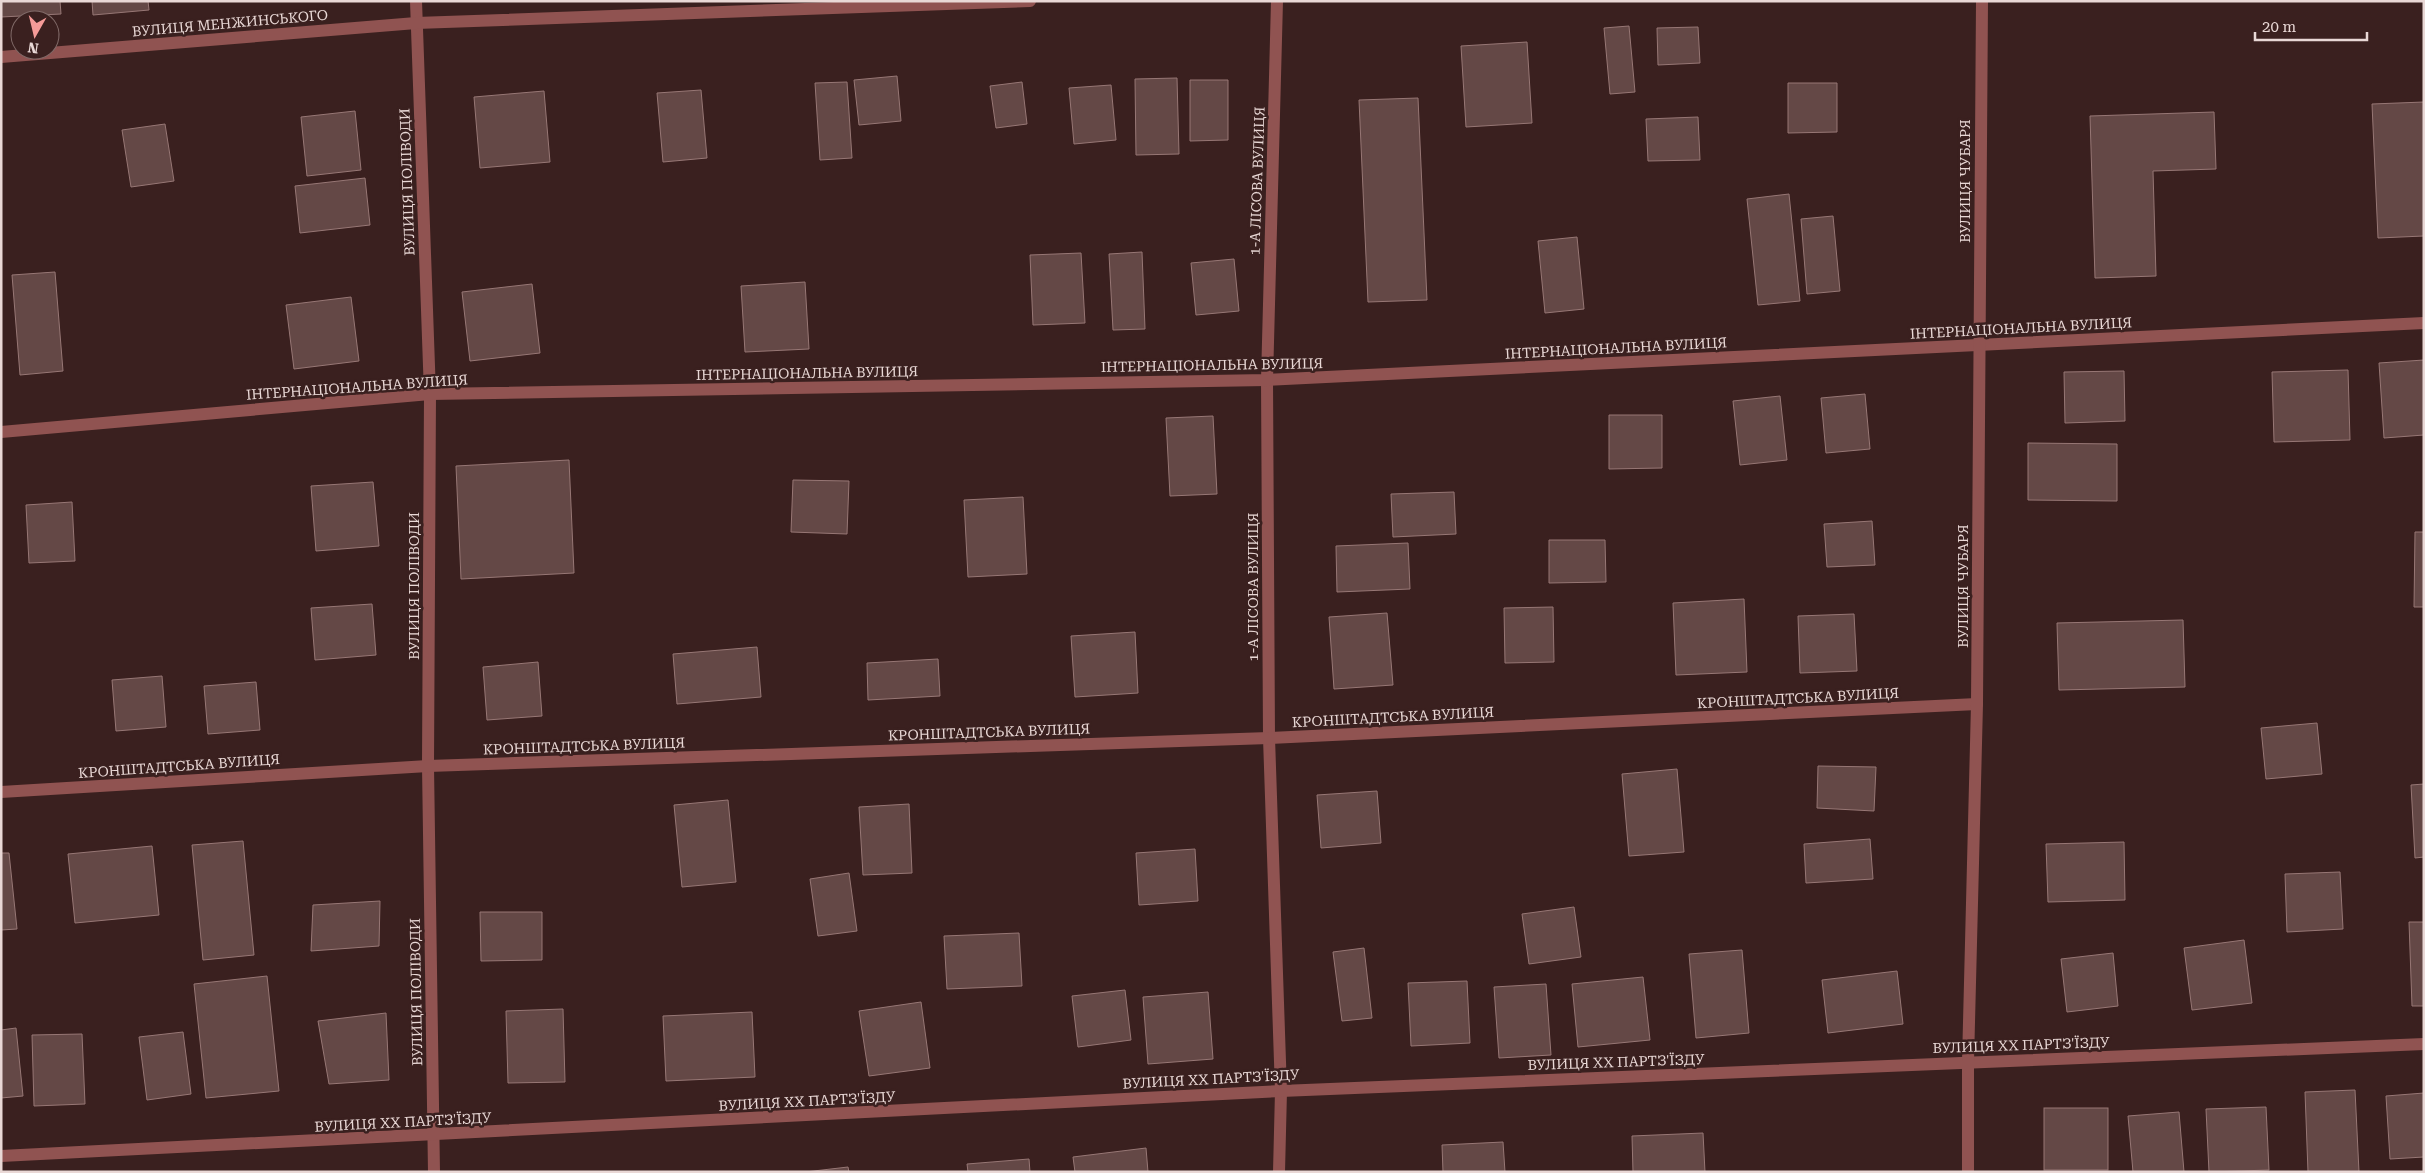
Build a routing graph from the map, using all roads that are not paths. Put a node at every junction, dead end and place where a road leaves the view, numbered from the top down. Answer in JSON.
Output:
{"nodes":[{"id":1,"x":416,"y":1,"type":"edge"},
{"id":2,"x":1030,"y":1,"type":"edge"},
{"id":3,"x":1276,"y":1,"type":"edge"},
{"id":4,"x":1982,"y":1,"type":"edge"},
{"id":5,"x":416,"y":23,"type":"junction"},
{"id":6,"x":1,"y":57,"type":"edge"},
{"id":7,"x":2424,"y":323,"type":"edge"},
{"id":8,"x":1979,"y":345,"type":"junction"},
{"id":9,"x":1267,"y":380,"type":"junction"},
{"id":10,"x":430,"y":394,"type":"junction"},
{"id":11,"x":1,"y":432,"type":"edge"},
{"id":12,"x":1977,"y":704,"type":"junction"},
{"id":13,"x":1269,"y":738,"type":"junction"},
{"id":14,"x":428,"y":766,"type":"junction"},
{"id":15,"x":1,"y":792,"type":"edge"},
{"id":16,"x":2424,"y":1044,"type":"edge"},
{"id":17,"x":1968,"y":1062,"type":"junction"},
{"id":18,"x":1281,"y":1091,"type":"junction"},
{"id":19,"x":433,"y":1135,"type":"junction"},
{"id":20,"x":1,"y":1156,"type":"edge"},
{"id":21,"x":434,"y":1172,"type":"edge"},
{"id":22,"x":1279,"y":1172,"type":"edge"},
{"id":23,"x":1968,"y":1172,"type":"edge"}],
"edges":[{"from":1,"to":5,"type":"street","name":"ВУЛИЦЯ ПОЛІВОДИ"},
{"from":2,"to":5,"type":"street","name":"ВУЛИЦЯ МЕНЖИНСЬКОГО"},
{"from":3,"to":9,"type":"street","name":"1-А ЛІСОВА ВУЛИЦЯ"},
{"from":4,"to":8,"type":"street","name":"ВУЛИЦЯ ЧУБАРЯ"},
{"from":5,"to":6,"type":"street","name":"ВУЛИЦЯ МЕНЖИНСЬКОГО"},
{"from":5,"to":10,"type":"street","name":"ВУЛИЦЯ ПОЛІВОДИ"},
{"from":7,"to":8,"type":"street","name":"ІНТЕРНАЦІОНАЛЬНА ВУЛИЦЯ"},
{"from":8,"to":9,"type":"street","name":"ІНТЕРНАЦІОНАЛЬНА ВУЛИЦЯ"},
{"from":8,"to":12,"type":"street","name":"ВУЛИЦЯ ЧУБАРЯ"},
{"from":9,"to":10,"type":"street","name":"ІНТЕРНАЦІОНАЛЬНА ВУЛИЦЯ"},
{"from":9,"to":13,"type":"street","name":"1-А ЛІСОВА ВУЛИЦЯ"},
{"from":10,"to":11,"type":"street","name":"ІНТЕРНАЦІОНАЛЬНА ВУЛИЦЯ"},
{"from":10,"to":14,"type":"street","name":"ВУЛИЦЯ ПОЛІВОДИ"},
{"from":12,"to":13,"type":"street","name":"КРОНШТАДТСЬКА ВУЛИЦЯ"},
{"from":12,"to":17,"type":"street","name":"ВУЛИЦЯ ЧУБАРЯ"},
{"from":13,"to":14,"type":"street","name":"КРОНШТАДТСЬКА ВУЛИЦЯ"},
{"from":13,"to":18,"type":"street","name":"1-А ЛІСОВА ВУЛИЦЯ"},
{"from":14,"to":15,"type":"street","name":"КРОНШТАДТСЬКА ВУЛИЦЯ"},
{"from":14,"to":19,"type":"street","name":"ВУЛИЦЯ ПОЛІВОДИ"},
{"from":16,"to":17,"type":"street","name":"ВУЛИЦЯ XX ПАРТЗ'ЇЗДУ"},
{"from":17,"to":18,"type":"street","name":"ВУЛИЦЯ XX ПАРТЗ'ЇЗДУ"},
{"from":17,"to":23,"type":"street","name":"ВУЛИЦЯ ЧУБАРЯ"},
{"from":18,"to":19,"type":"street","name":"ВУЛИЦЯ XX ПАРТЗ'ЇЗДУ"},
{"from":18,"to":22,"type":"street","name":"1-А ЛІСОВА ВУЛИЦЯ"},
{"from":19,"to":20,"type":"street","name":"ВУЛИЦЯ XX ПАРТЗ'ЇЗДУ"},
{"from":19,"to":21,"type":"street","name":"ВУЛИЦЯ ПОЛІВОДИ"}]}
